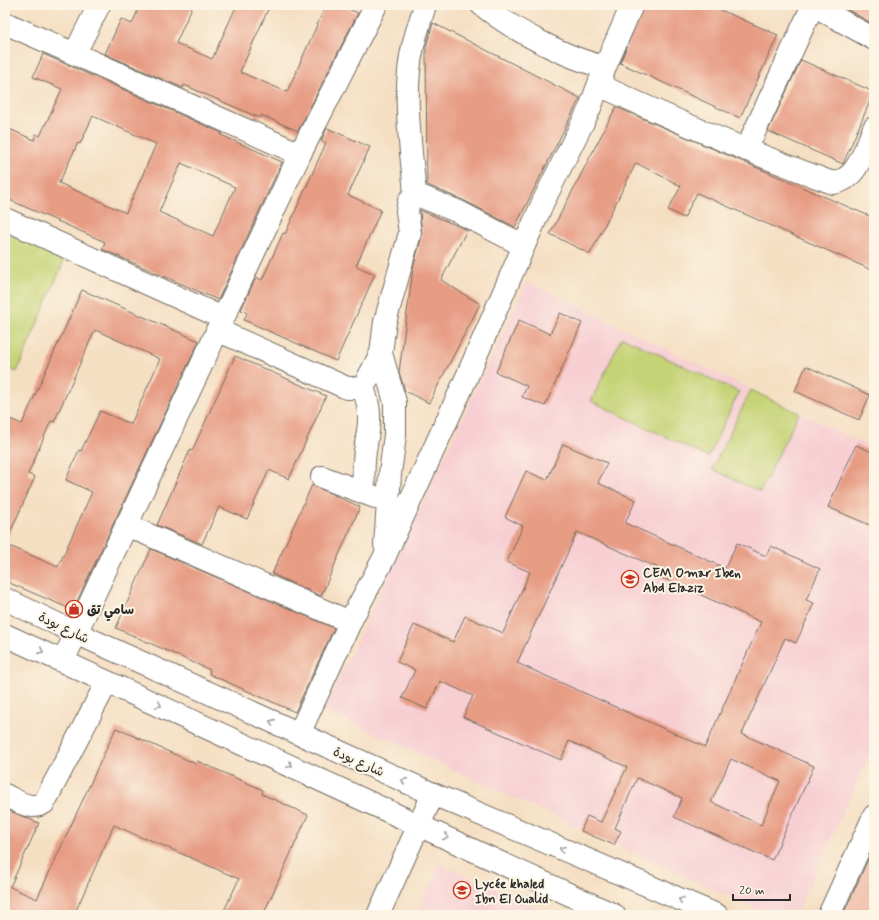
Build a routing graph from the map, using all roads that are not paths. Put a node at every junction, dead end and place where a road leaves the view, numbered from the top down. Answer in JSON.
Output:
{"nodes":[{"id":1,"x":99,"y":5,"type":"edge"},
{"id":2,"x":376,"y":5,"type":"edge"},
{"id":3,"x":425,"y":5,"type":"edge"},
{"id":4,"x":482,"y":5,"type":"edge"},
{"id":5,"x":632,"y":5,"type":"edge"},
{"id":6,"x":5,"y":23,"type":"edge"},
{"id":7,"x":874,"y":39,"type":"edge"},
{"id":8,"x":75,"y":53,"type":"junction"},
{"id":9,"x":602,"y":76,"type":"junction"},
{"id":10,"x":874,"y":128,"type":"edge"},
{"id":11,"x":746,"y":150,"type":"junction"},
{"id":12,"x":300,"y":154,"type":"junction"},
{"id":13,"x":415,"y":194,"type":"junction"},
{"id":14,"x":5,"y":218,"type":"edge"},
{"id":15,"x":524,"y":246,"type":"junction"},
{"id":16,"x":220,"y":324,"type":"junction"},
{"id":17,"x":381,"y":353,"type":"junction"},
{"id":18,"x":364,"y":388,"type":"junction"},
{"id":19,"x":322,"y":477,"type":"dead end"},
{"id":20,"x":364,"y":493,"type":"junction"},
{"id":21,"x":388,"y":501,"type":"junction"},
{"id":22,"x":126,"y":525,"type":"junction"},
{"id":23,"x":384,"y":558,"type":"junction"},
{"id":24,"x":5,"y":598,"type":"edge"},
{"id":25,"x":350,"y":622,"type":"junction"},
{"id":26,"x":76,"y":633,"type":"junction"},
{"id":27,"x":5,"y":635,"type":"edge"},
{"id":28,"x":63,"y":661,"type":"junction"},
{"id":29,"x":107,"y":682,"type":"junction"},
{"id":30,"x":299,"y":734,"type":"junction"},
{"id":31,"x":433,"y":794,"type":"junction"},
{"id":32,"x":5,"y":795,"type":"edge"},
{"id":33,"x":874,"y":816,"type":"edge"},
{"id":34,"x":419,"y":824,"type":"junction"},
{"id":35,"x":378,"y":915,"type":"edge"},
{"id":36,"x":614,"y":915,"type":"edge"},
{"id":37,"x":717,"y":915,"type":"edge"},
{"id":38,"x":829,"y":915,"type":"edge"}],
"edges":[{"from":1,"to":8,"type":"street"},
{"from":2,"to":12,"type":"street"},
{"from":3,"to":13,"type":"street"},
{"from":4,"to":9,"type":"street"},
{"from":5,"to":9,"type":"street"},
{"from":6,"to":8,"type":"street"},
{"from":7,"to":11,"type":"street"},
{"from":8,"to":12,"type":"street"},
{"from":9,"to":11,"type":"street"},
{"from":9,"to":15,"type":"street"},
{"from":10,"to":11,"type":"street"},
{"from":12,"to":16,"type":"street"},
{"from":13,"to":15,"type":"street"},
{"from":13,"to":17,"type":"street"},
{"from":14,"to":16,"type":"street"},
{"from":15,"to":23,"type":"street"},
{"from":16,"to":18,"type":"street"},
{"from":16,"to":22,"type":"street"},
{"from":17,"to":18,"type":"street"},
{"from":17,"to":21,"type":"street"},
{"from":18,"to":20,"type":"street"},
{"from":19,"to":20,"type":"street"},
{"from":20,"to":21,"type":"street"},
{"from":21,"to":23,"type":"street"},
{"from":22,"to":25,"type":"street"},
{"from":22,"to":26,"type":"street"},
{"from":23,"to":25,"type":"street"},
{"from":24,"to":26,"type":"street","name":"شارع بودة"},
{"from":25,"to":30,"type":"street"},
{"from":26,"to":28,"type":"street"},
{"from":30,"to":26,"type":"street","name":"شارع بودة","one_way":true},
{"from":27,"to":28,"type":"street","one_way":true},
{"from":28,"to":29,"type":"street"},
{"from":29,"to":32,"type":"street"},
{"from":29,"to":34,"type":"street","one_way":true},
{"from":31,"to":30,"type":"street","name":"شارع بودة","one_way":true},
{"from":31,"to":34,"type":"street"},
{"from":37,"to":31,"type":"street","name":"شارع بودة","one_way":true},
{"from":33,"to":38,"type":"street"},
{"from":34,"to":35,"type":"street"},
{"from":34,"to":36,"type":"street","one_way":true}]}
